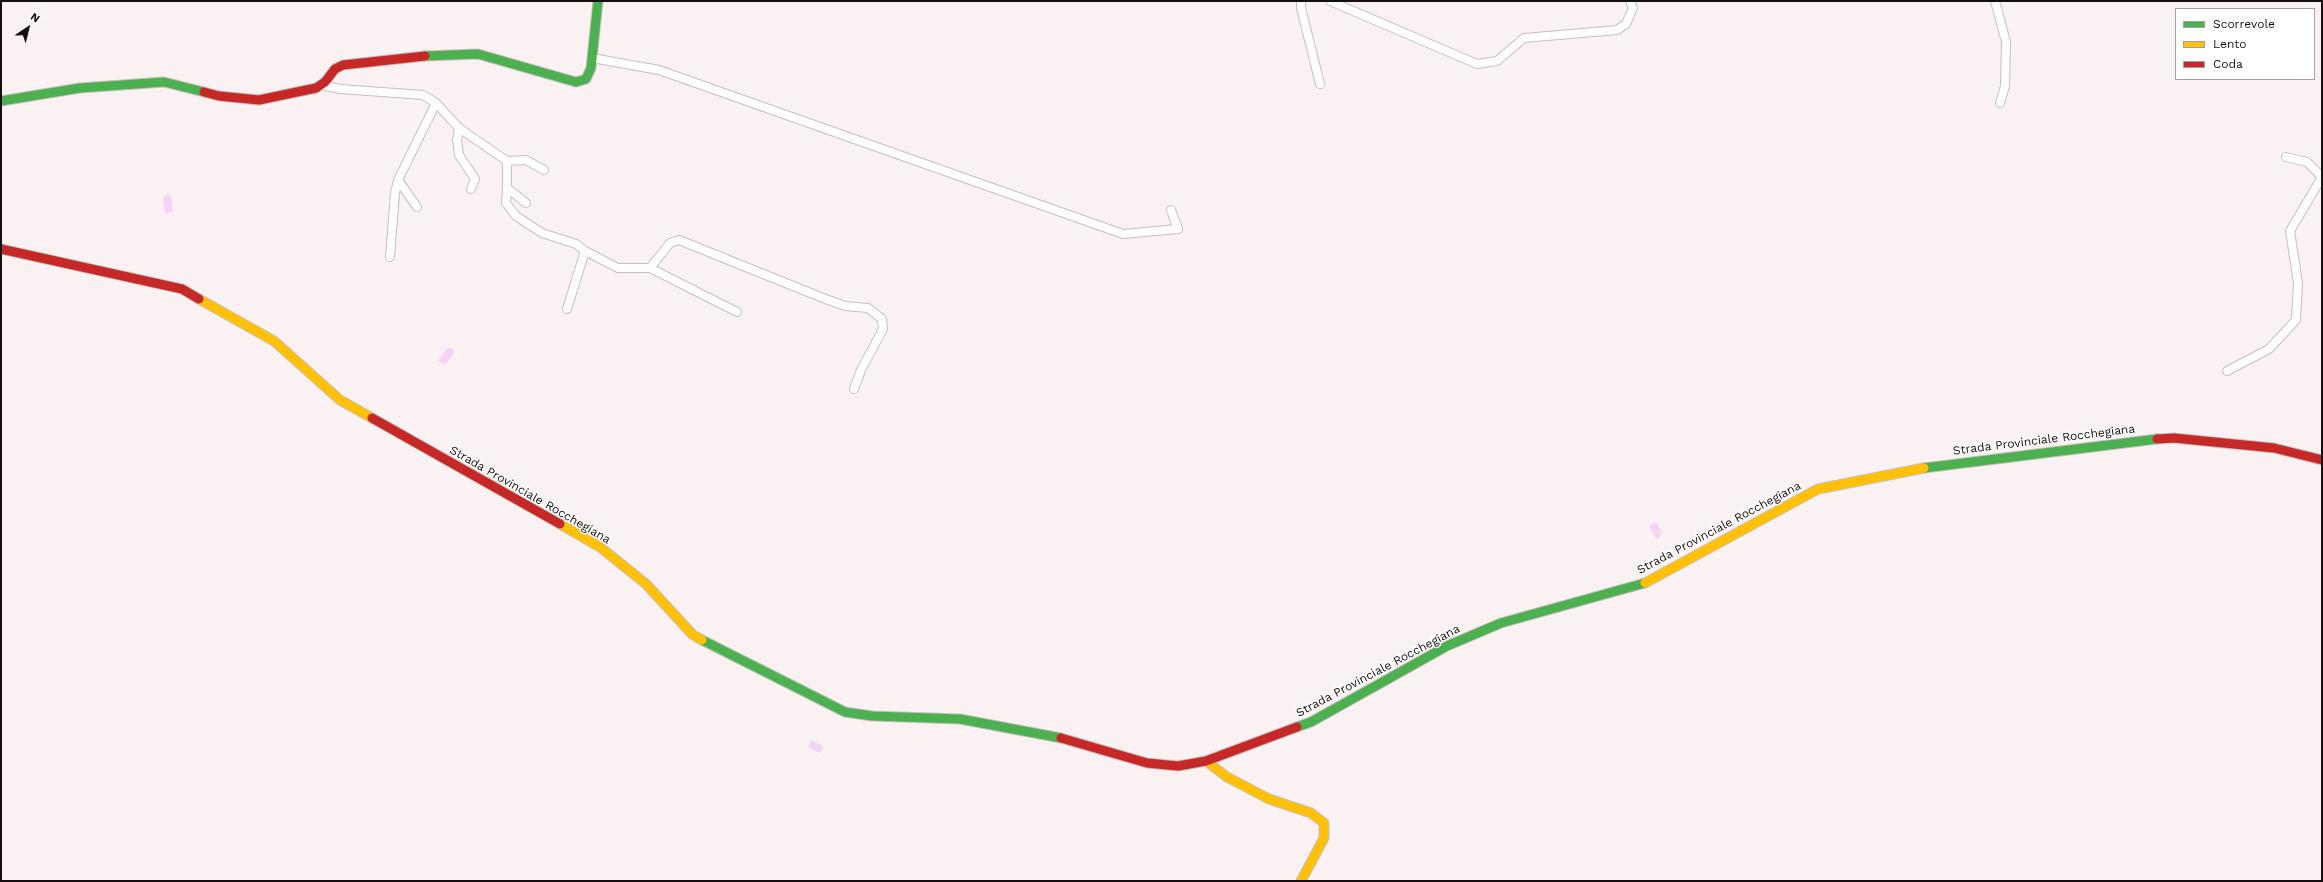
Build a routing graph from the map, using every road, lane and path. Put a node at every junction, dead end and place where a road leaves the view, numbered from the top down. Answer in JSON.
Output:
{"nodes":[{"id":1,"x":598,"y":1,"type":"edge"},
{"id":2,"x":1301,"y":1,"type":"edge"},
{"id":3,"x":1330,"y":1,"type":"edge"},
{"id":4,"x":1630,"y":1,"type":"edge"},
{"id":5,"x":1995,"y":1,"type":"edge"},
{"id":6,"x":592,"y":58,"type":"junction"},
{"id":7,"x":1320,"y":84,"type":"dead end"},
{"id":8,"x":321,"y":85,"type":"junction"},
{"id":9,"x":1,"y":101,"type":"edge"},
{"id":10,"x":436,"y":103,"type":"junction"},
{"id":11,"x":2000,"y":103,"type":"dead end"},
{"id":12,"x":459,"y":128,"type":"junction"},
{"id":13,"x":2286,"y":157,"type":"dead end"},
{"id":14,"x":507,"y":161,"type":"junction"},
{"id":15,"x":544,"y":170,"type":"dead end"},
{"id":16,"x":2322,"y":177,"type":"edge"},
{"id":17,"x":398,"y":180,"type":"junction"},
{"id":18,"x":507,"y":188,"type":"junction"},
{"id":19,"x":471,"y":189,"type":"dead end"},
{"id":20,"x":526,"y":203,"type":"dead end"},
{"id":21,"x":416,"y":207,"type":"dead end"},
{"id":22,"x":1171,"y":210,"type":"dead end"},
{"id":23,"x":1,"y":249,"type":"edge"},
{"id":24,"x":585,"y":251,"type":"junction"},
{"id":25,"x":390,"y":257,"type":"dead end"},
{"id":26,"x":650,"y":268,"type":"junction"},
{"id":27,"x":567,"y":309,"type":"dead end"},
{"id":28,"x":737,"y":312,"type":"dead end"},
{"id":29,"x":2227,"y":371,"type":"dead end"},
{"id":30,"x":854,"y":389,"type":"dead end"},
{"id":31,"x":2322,"y":460,"type":"edge"},
{"id":32,"x":1206,"y":761,"type":"junction"},
{"id":33,"x":1301,"y":881,"type":"edge"}],
"edges":[{"from":1,"to":6,"type":"main road"},
{"from":2,"to":7,"type":"street"},
{"from":3,"to":4,"type":"street"},
{"from":5,"to":11,"type":"street"},
{"from":6,"to":8,"type":"main road"},
{"from":6,"to":22,"type":"street"},
{"from":8,"to":9,"type":"main road"},
{"from":8,"to":10,"type":"street"},
{"from":10,"to":12,"type":"street"},
{"from":10,"to":17,"type":"street"},
{"from":12,"to":14,"type":"street"},
{"from":12,"to":19,"type":"street"},
{"from":13,"to":16,"type":"street"},
{"from":14,"to":15,"type":"street"},
{"from":14,"to":18,"type":"street"},
{"from":16,"to":29,"type":"street"},
{"from":17,"to":21,"type":"street"},
{"from":17,"to":25,"type":"street"},
{"from":18,"to":20,"type":"street"},
{"from":18,"to":24,"type":"street"},
{"from":23,"to":32,"type":"main road","name":"Strada Provinciale Rocchegiana"},
{"from":24,"to":26,"type":"street"},
{"from":24,"to":27,"type":"street"},
{"from":26,"to":28,"type":"street"},
{"from":26,"to":30,"type":"street"},
{"from":31,"to":32,"type":"main road","name":"Strada Provinciale Rocchegiana"},
{"from":32,"to":33,"type":"main road"}]}
